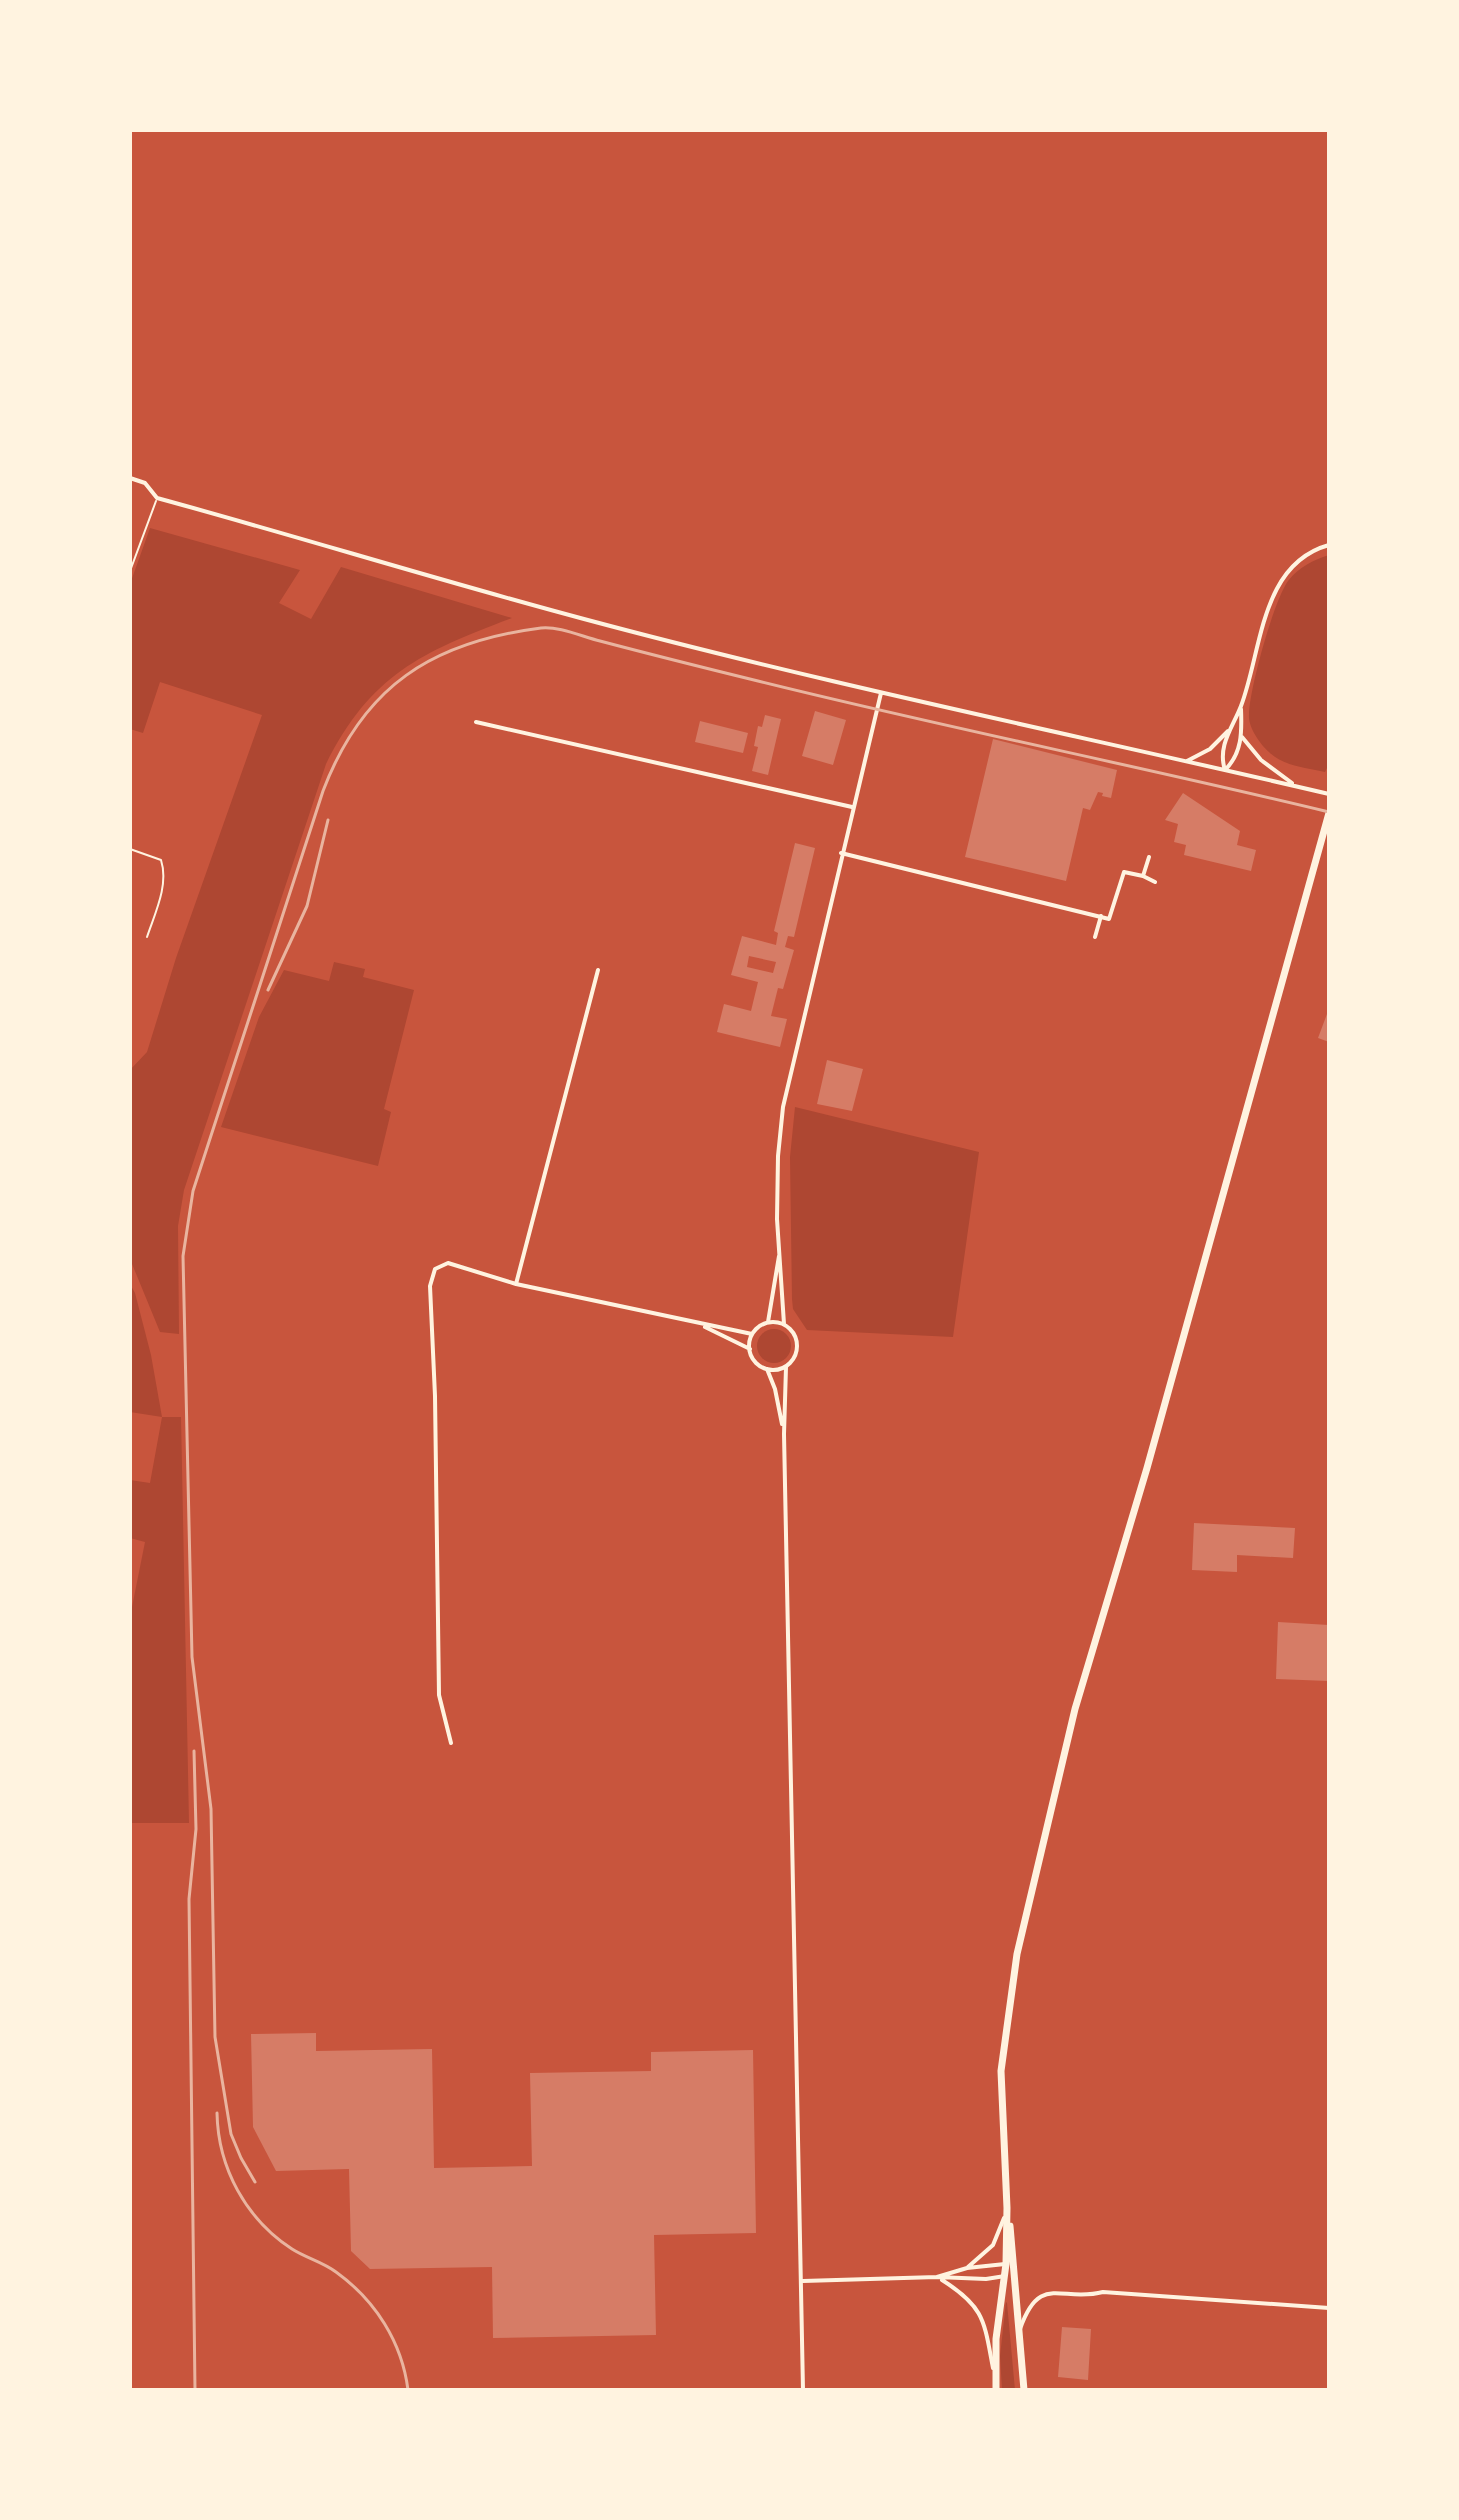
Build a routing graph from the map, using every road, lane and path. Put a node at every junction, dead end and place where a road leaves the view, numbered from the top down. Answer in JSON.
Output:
{"nodes":[{"id":1,"x":130,"y":478,"type":"edge"},
{"id":2,"x":157,"y":498,"type":"junction"},
{"id":3,"x":1329,"y":545,"type":"edge"},
{"id":4,"x":130,"y":571,"type":"edge"},
{"id":5,"x":881,"y":693,"type":"junction"},
{"id":6,"x":1241,"y":705,"type":"junction"},
{"id":7,"x":476,"y":722,"type":"dead end"},
{"id":8,"x":1229,"y":730,"type":"junction"},
{"id":9,"x":1242,"y":737,"type":"junction"},
{"id":10,"x":1185,"y":762,"type":"junction"},
{"id":11,"x":1225,"y":770,"type":"junction"},
{"id":12,"x":1298,"y":786,"type":"junction"},
{"id":13,"x":1329,"y":794,"type":"edge"},
{"id":14,"x":852,"y":807,"type":"junction"},
{"id":15,"x":1328,"y":816,"type":"edge"},
{"id":16,"x":130,"y":849,"type":"edge"},
{"id":17,"x":841,"y":853,"type":"junction"},
{"id":18,"x":1149,"y":857,"type":"dead end"},
{"id":19,"x":1143,"y":876,"type":"junction"},
{"id":20,"x":1155,"y":882,"type":"dead end"},
{"id":21,"x":1101,"y":916,"type":"junction"},
{"id":22,"x":147,"y":937,"type":"dead end"},
{"id":23,"x":1095,"y":937,"type":"dead end"},
{"id":24,"x":598,"y":970,"type":"dead end"},
{"id":25,"x":780,"y":1249,"type":"junction"},
{"id":26,"x":516,"y":1284,"type":"junction"},
{"id":27,"x":768,"y":1322,"type":"junction"},
{"id":28,"x":699,"y":1324,"type":"junction"},
{"id":29,"x":784,"y":1324,"type":"junction"},
{"id":30,"x":752,"y":1334,"type":"junction"},
{"id":31,"x":750,"y":1349,"type":"junction"},
{"id":32,"x":786,"y":1367,"type":"junction"},
{"id":33,"x":767,"y":1369,"type":"junction"},
{"id":34,"x":784,"y":1434,"type":"junction"},
{"id":35,"x":451,"y":1743,"type":"dead end"},
{"id":36,"x":1007,"y":2208,"type":"junction"},
{"id":37,"x":1006,"y":2264,"type":"junction"},
{"id":38,"x":967,"y":2268,"type":"junction"},
{"id":39,"x":1016,"y":2271,"type":"junction"},
{"id":40,"x":1004,"y":2276,"type":"junction"},
{"id":41,"x":937,"y":2277,"type":"junction"},
{"id":42,"x":802,"y":2281,"type":"junction"},
{"id":43,"x":1329,"y":2308,"type":"edge"},
{"id":44,"x":1020,"y":2330,"type":"junction"},
{"id":45,"x":994,"y":2372,"type":"junction"},
{"id":46,"x":803,"y":2390,"type":"edge"},
{"id":47,"x":996,"y":2390,"type":"edge"},
{"id":48,"x":1024,"y":2390,"type":"edge"}],
"edges":[{"from":1,"to":2,"type":"street"},
{"from":2,"to":4,"type":"lane"},
{"from":2,"to":5,"type":"street"},
{"from":3,"to":6,"type":"street"},
{"from":5,"to":10,"type":"street"},
{"from":5,"to":14,"type":"street"},
{"from":6,"to":8,"type":"street"},
{"from":6,"to":9,"type":"street"},
{"from":7,"to":14,"type":"street"},
{"from":8,"to":10,"type":"street"},
{"from":8,"to":11,"type":"street"},
{"from":9,"to":11,"type":"street"},
{"from":9,"to":12,"type":"street"},
{"from":10,"to":11,"type":"street"},
{"from":11,"to":12,"type":"street"},
{"from":12,"to":13,"type":"street"},
{"from":14,"to":17,"type":"street"},
{"from":15,"to":36,"type":"main road"},
{"from":16,"to":22,"type":"lane"},
{"from":17,"to":21,"type":"street"},
{"from":17,"to":25,"type":"street"},
{"from":18,"to":19,"type":"street"},
{"from":19,"to":20,"type":"street"},
{"from":19,"to":21,"type":"street"},
{"from":21,"to":23,"type":"street"},
{"from":24,"to":26,"type":"street"},
{"from":25,"to":27,"type":"street"},
{"from":25,"to":29,"type":"street"},
{"from":26,"to":28,"type":"street"},
{"from":26,"to":35,"type":"street"},
{"from":27,"to":29,"type":"street"},
{"from":27,"to":30,"type":"street"},
{"from":28,"to":30,"type":"street"},
{"from":28,"to":31,"type":"street"},
{"from":29,"to":32,"type":"street"},
{"from":30,"to":31,"type":"street"},
{"from":31,"to":33,"type":"street"},
{"from":32,"to":33,"type":"street"},
{"from":32,"to":34,"type":"street"},
{"from":33,"to":34,"type":"street"},
{"from":34,"to":42,"type":"street"},
{"from":36,"to":37,"type":"main road"},
{"from":36,"to":38,"type":"street"},
{"from":36,"to":39,"type":"main road"},
{"from":37,"to":38,"type":"street"},
{"from":37,"to":39,"type":"street"},
{"from":37,"to":40,"type":"main road"},
{"from":38,"to":41,"type":"street"},
{"from":39,"to":40,"type":"street"},
{"from":39,"to":44,"type":"main road"},
{"from":40,"to":41,"type":"street"},
{"from":40,"to":45,"type":"main road"},
{"from":41,"to":42,"type":"street"},
{"from":41,"to":45,"type":"street"},
{"from":42,"to":46,"type":"street"},
{"from":43,"to":44,"type":"street"},
{"from":44,"to":48,"type":"main road"},
{"from":45,"to":47,"type":"main road"}]}
